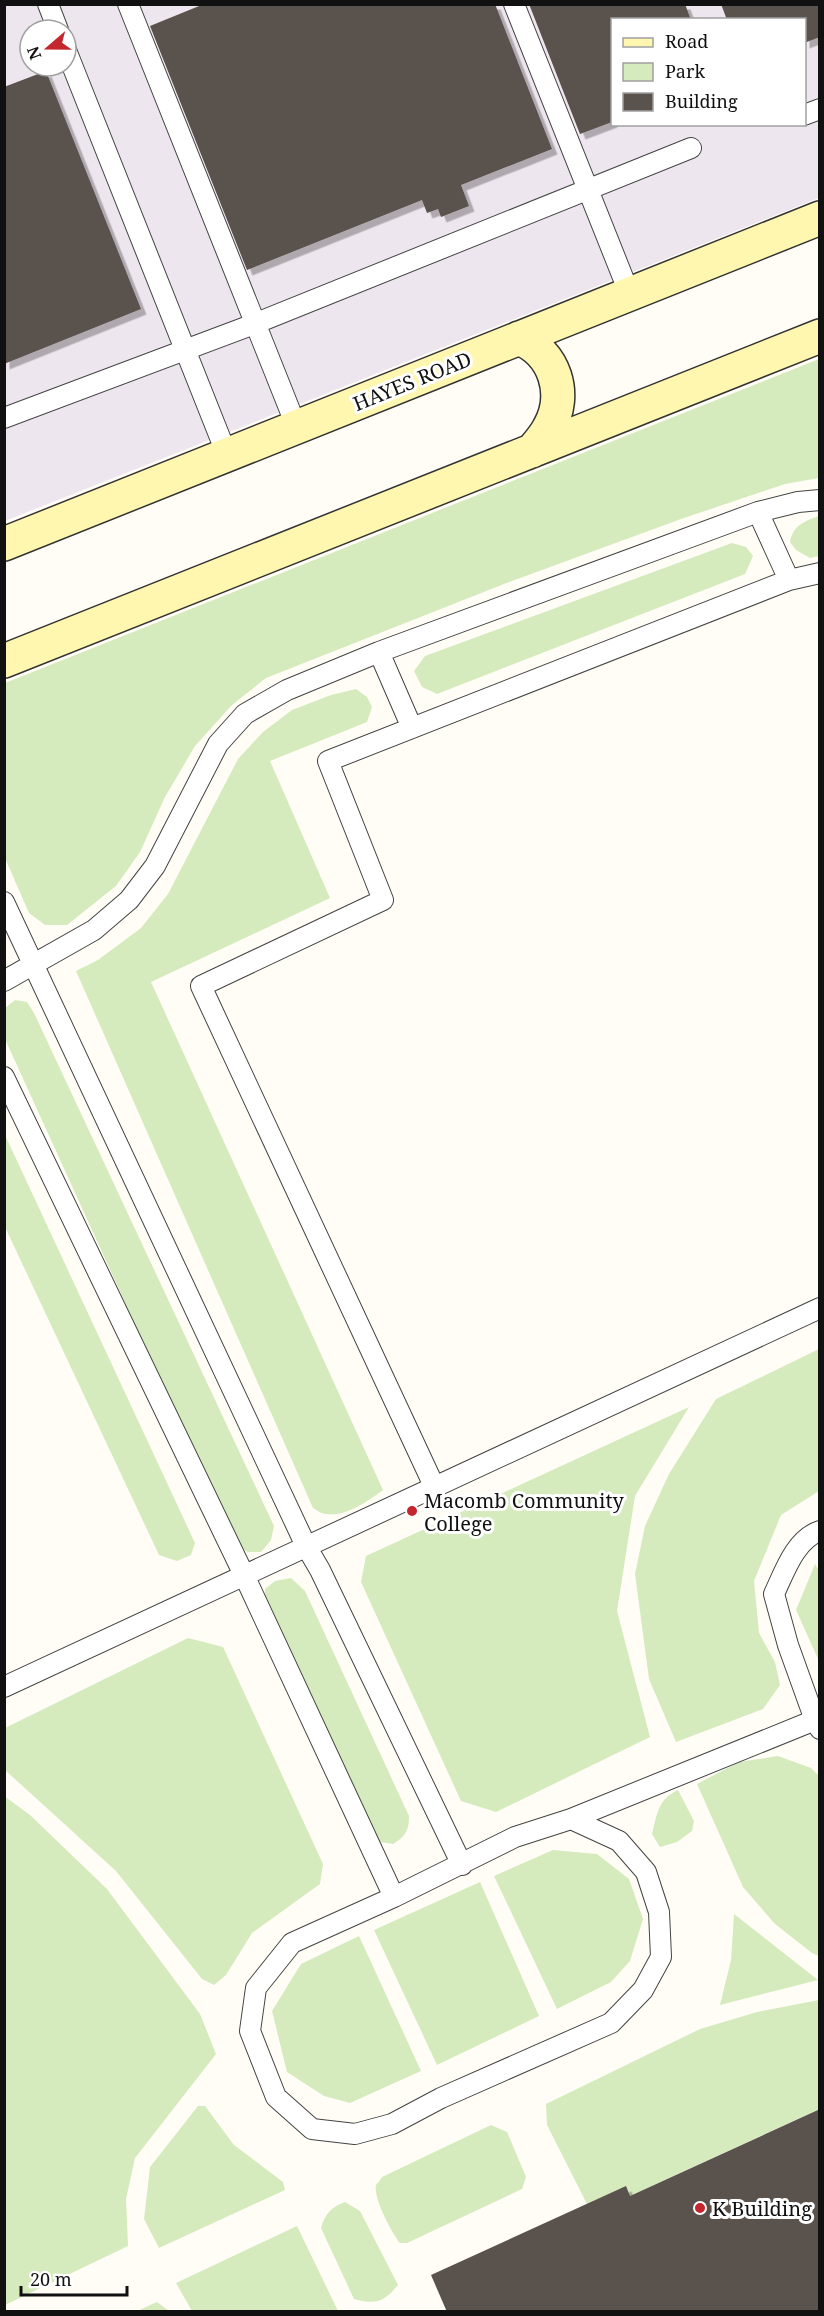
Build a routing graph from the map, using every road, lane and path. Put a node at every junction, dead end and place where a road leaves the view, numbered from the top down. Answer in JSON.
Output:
{"nodes":[{"id":1,"x":128,"y":4,"type":"edge"},
{"id":2,"x":514,"y":4,"type":"edge"},
{"id":3,"x":77,"y":78,"type":"edge"},
{"id":4,"x":691,"y":148,"type":"dead end"},
{"id":5,"x":588,"y":188,"type":"junction"},
{"id":6,"x":819,"y":218,"type":"edge"},
{"id":7,"x":630,"y":295,"type":"junction"},
{"id":8,"x":255,"y":324,"type":"junction"},
{"id":9,"x":819,"y":336,"type":"edge"},
{"id":10,"x":519,"y":338,"type":"junction"},
{"id":11,"x":185,"y":351,"type":"junction"},
{"id":12,"x":4,"y":418,"type":"edge"},
{"id":13,"x":297,"y":428,"type":"junction"},
{"id":14,"x":532,"y":451,"type":"junction"},
{"id":15,"x":227,"y":455,"type":"junction"},
{"id":16,"x":819,"y":500,"type":"edge"},
{"id":17,"x":758,"y":512,"type":"junction"},
{"id":18,"x":7,"y":538,"type":"edge"},
{"id":19,"x":819,"y":573,"type":"edge"},
{"id":20,"x":789,"y":580,"type":"junction"},
{"id":21,"x":379,"y":652,"type":"junction"},
{"id":22,"x":4,"y":660,"type":"edge"},
{"id":23,"x":412,"y":728,"type":"junction"},
{"id":24,"x":4,"y":902,"type":"edge"},
{"id":25,"x":34,"y":965,"type":"junction"},
{"id":26,"x":4,"y":981,"type":"edge"},
{"id":27,"x":4,"y":1077,"type":"edge"},
{"id":28,"x":819,"y":1308,"type":"edge"},
{"id":29,"x":435,"y":1488,"type":"junction"},
{"id":30,"x":819,"y":1531,"type":"edge"},
{"id":31,"x":306,"y":1546,"type":"junction"},
{"id":32,"x":244,"y":1575,"type":"junction"},
{"id":33,"x":4,"y":1688,"type":"edge"},
{"id":34,"x":817,"y":1725,"type":"edge"},
{"id":35,"x":571,"y":1819,"type":"junction"},
{"id":36,"x":462,"y":1865,"type":"junction"},
{"id":37,"x":394,"y":1897,"type":"junction"}],
"edges":[{"from":1,"to":8,"type":"lane"},
{"from":2,"to":5,"type":"lane"},
{"from":3,"to":11,"type":"lane"},
{"from":4,"to":5,"type":"lane"},
{"from":5,"to":7,"type":"lane"},
{"from":5,"to":8,"type":"lane"},
{"from":6,"to":7,"type":"street","name":"HAYES ROAD"},
{"from":7,"to":10,"type":"street","name":"HAYES ROAD"},
{"from":8,"to":11,"type":"lane"},
{"from":8,"to":13,"type":"lane"},
{"from":9,"to":14,"type":"street"},
{"from":10,"to":13,"type":"street","name":"HAYES ROAD"},
{"from":10,"to":14,"type":"street"},
{"from":11,"to":12,"type":"lane"},
{"from":11,"to":15,"type":"lane"},
{"from":13,"to":15,"type":"street","name":"HAYES ROAD"},
{"from":14,"to":22,"type":"street"},
{"from":15,"to":18,"type":"street","name":"HAYES ROAD"},
{"from":16,"to":17,"type":"lane"},
{"from":17,"to":20,"type":"lane"},
{"from":17,"to":21,"type":"lane"},
{"from":19,"to":20,"type":"lane"},
{"from":20,"to":23,"type":"lane"},
{"from":21,"to":23,"type":"lane"},
{"from":21,"to":25,"type":"lane"},
{"from":23,"to":29,"type":"lane"},
{"from":24,"to":25,"type":"lane"},
{"from":25,"to":26,"type":"lane"},
{"from":25,"to":31,"type":"lane"},
{"from":27,"to":32,"type":"lane"},
{"from":28,"to":29,"type":"lane"},
{"from":29,"to":31,"type":"lane"},
{"from":30,"to":34,"type":"lane"},
{"from":31,"to":32,"type":"lane"},
{"from":31,"to":36,"type":"lane"},
{"from":32,"to":33,"type":"lane"},
{"from":32,"to":37,"type":"lane"},
{"from":34,"to":35,"type":"lane"},
{"from":35,"to":36,"type":"lane"},
{"from":35,"to":37,"type":"lane"},
{"from":36,"to":37,"type":"lane"}]}
